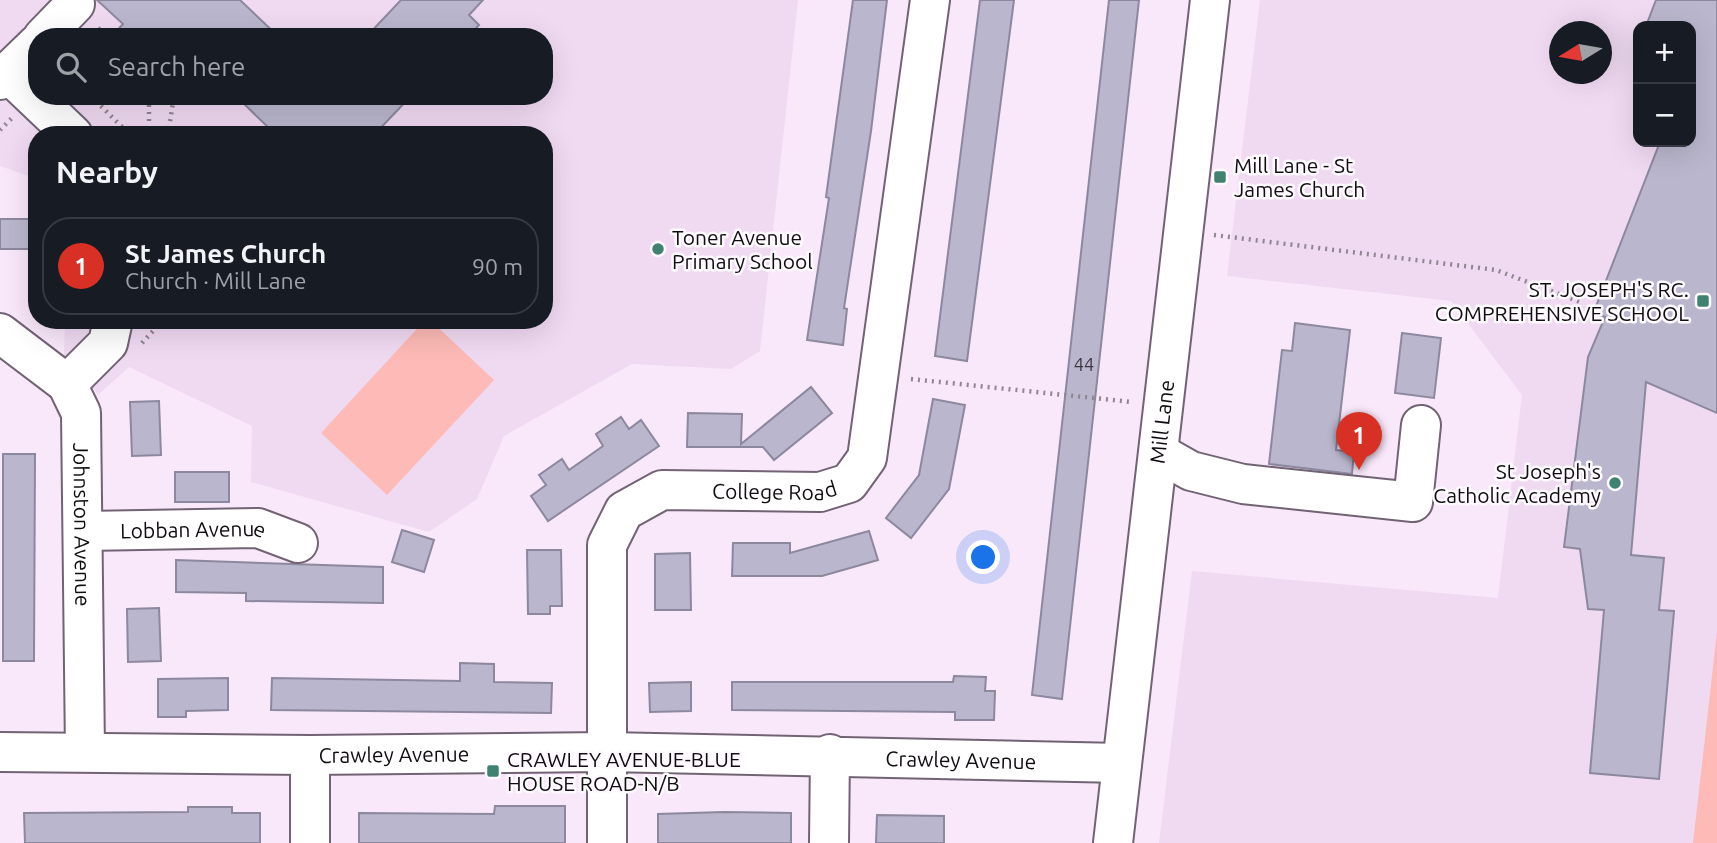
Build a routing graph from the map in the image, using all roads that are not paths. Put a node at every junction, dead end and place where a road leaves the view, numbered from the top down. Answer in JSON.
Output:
{"nodes":[{"id":1,"x":930,"y":0,"type":"edge"},
{"id":2,"x":1210,"y":0,"type":"edge"},
{"id":3,"x":75,"y":5,"type":"dead end"},
{"id":4,"x":52,"y":28,"type":"edge"},
{"id":5,"x":28,"y":53,"type":"edge"},
{"id":6,"x":4,"y":76,"type":"edge"},
{"id":7,"x":28,"y":96,"type":"edge"},
{"id":8,"x":38,"y":105,"type":"edge"},
{"id":9,"x":63,"y":126,"type":"edge"},
{"id":10,"x":111,"y":329,"type":"edge"},
{"id":11,"x":0,"y":333,"type":"edge"},
{"id":12,"x":67,"y":384,"type":"junction"},
{"id":13,"x":1421,"y":425,"type":"dead end"},
{"id":14,"x":1159,"y":453,"type":"junction"},
{"id":15,"x":85,"y":531,"type":"junction"},
{"id":16,"x":298,"y":543,"type":"dead end"},
{"id":17,"x":0,"y":752,"type":"edge"},
{"id":18,"x":85,"y":752,"type":"junction"},
{"id":19,"x":607,"y":752,"type":"junction"},
{"id":20,"x":830,"y":754,"type":"junction"},
{"id":21,"x":310,"y":755,"type":"junction"},
{"id":22,"x":1122,"y":763,"type":"junction"},
{"id":23,"x":310,"y":843,"type":"edge"},
{"id":24,"x":607,"y":843,"type":"edge"},
{"id":25,"x":829,"y":843,"type":"edge"},
{"id":26,"x":1112,"y":843,"type":"edge"}],
"edges":[{"from":1,"to":19,"type":"street","name":"College Road"},
{"from":2,"to":14,"type":"street","name":"Mill Lane"},
{"from":3,"to":4,"type":"street"},
{"from":5,"to":6,"type":"street"},
{"from":6,"to":7,"type":"street"},
{"from":8,"to":9,"type":"street"},
{"from":10,"to":12,"type":"street"},
{"from":11,"to":12,"type":"street","name":"Johnston Avenue"},
{"from":12,"to":15,"type":"street","name":"Johnston Avenue"},
{"from":13,"to":14,"type":"street"},
{"from":14,"to":22,"type":"street","name":"Mill Lane"},
{"from":15,"to":16,"type":"street","name":"Lobban Avenue"},
{"from":15,"to":18,"type":"street","name":"Johnston Avenue"},
{"from":17,"to":18,"type":"street","name":"Crawley Avenue"},
{"from":18,"to":21,"type":"street","name":"Crawley Avenue"},
{"from":19,"to":20,"type":"street","name":"Crawley Avenue"},
{"from":19,"to":21,"type":"street","name":"Crawley Avenue"},
{"from":19,"to":24,"type":"street","name":"College Road"},
{"from":20,"to":22,"type":"street","name":"Crawley Avenue"},
{"from":20,"to":25,"type":"street"},
{"from":21,"to":23,"type":"street"},
{"from":22,"to":26,"type":"street","name":"Mill Lane"}]}
